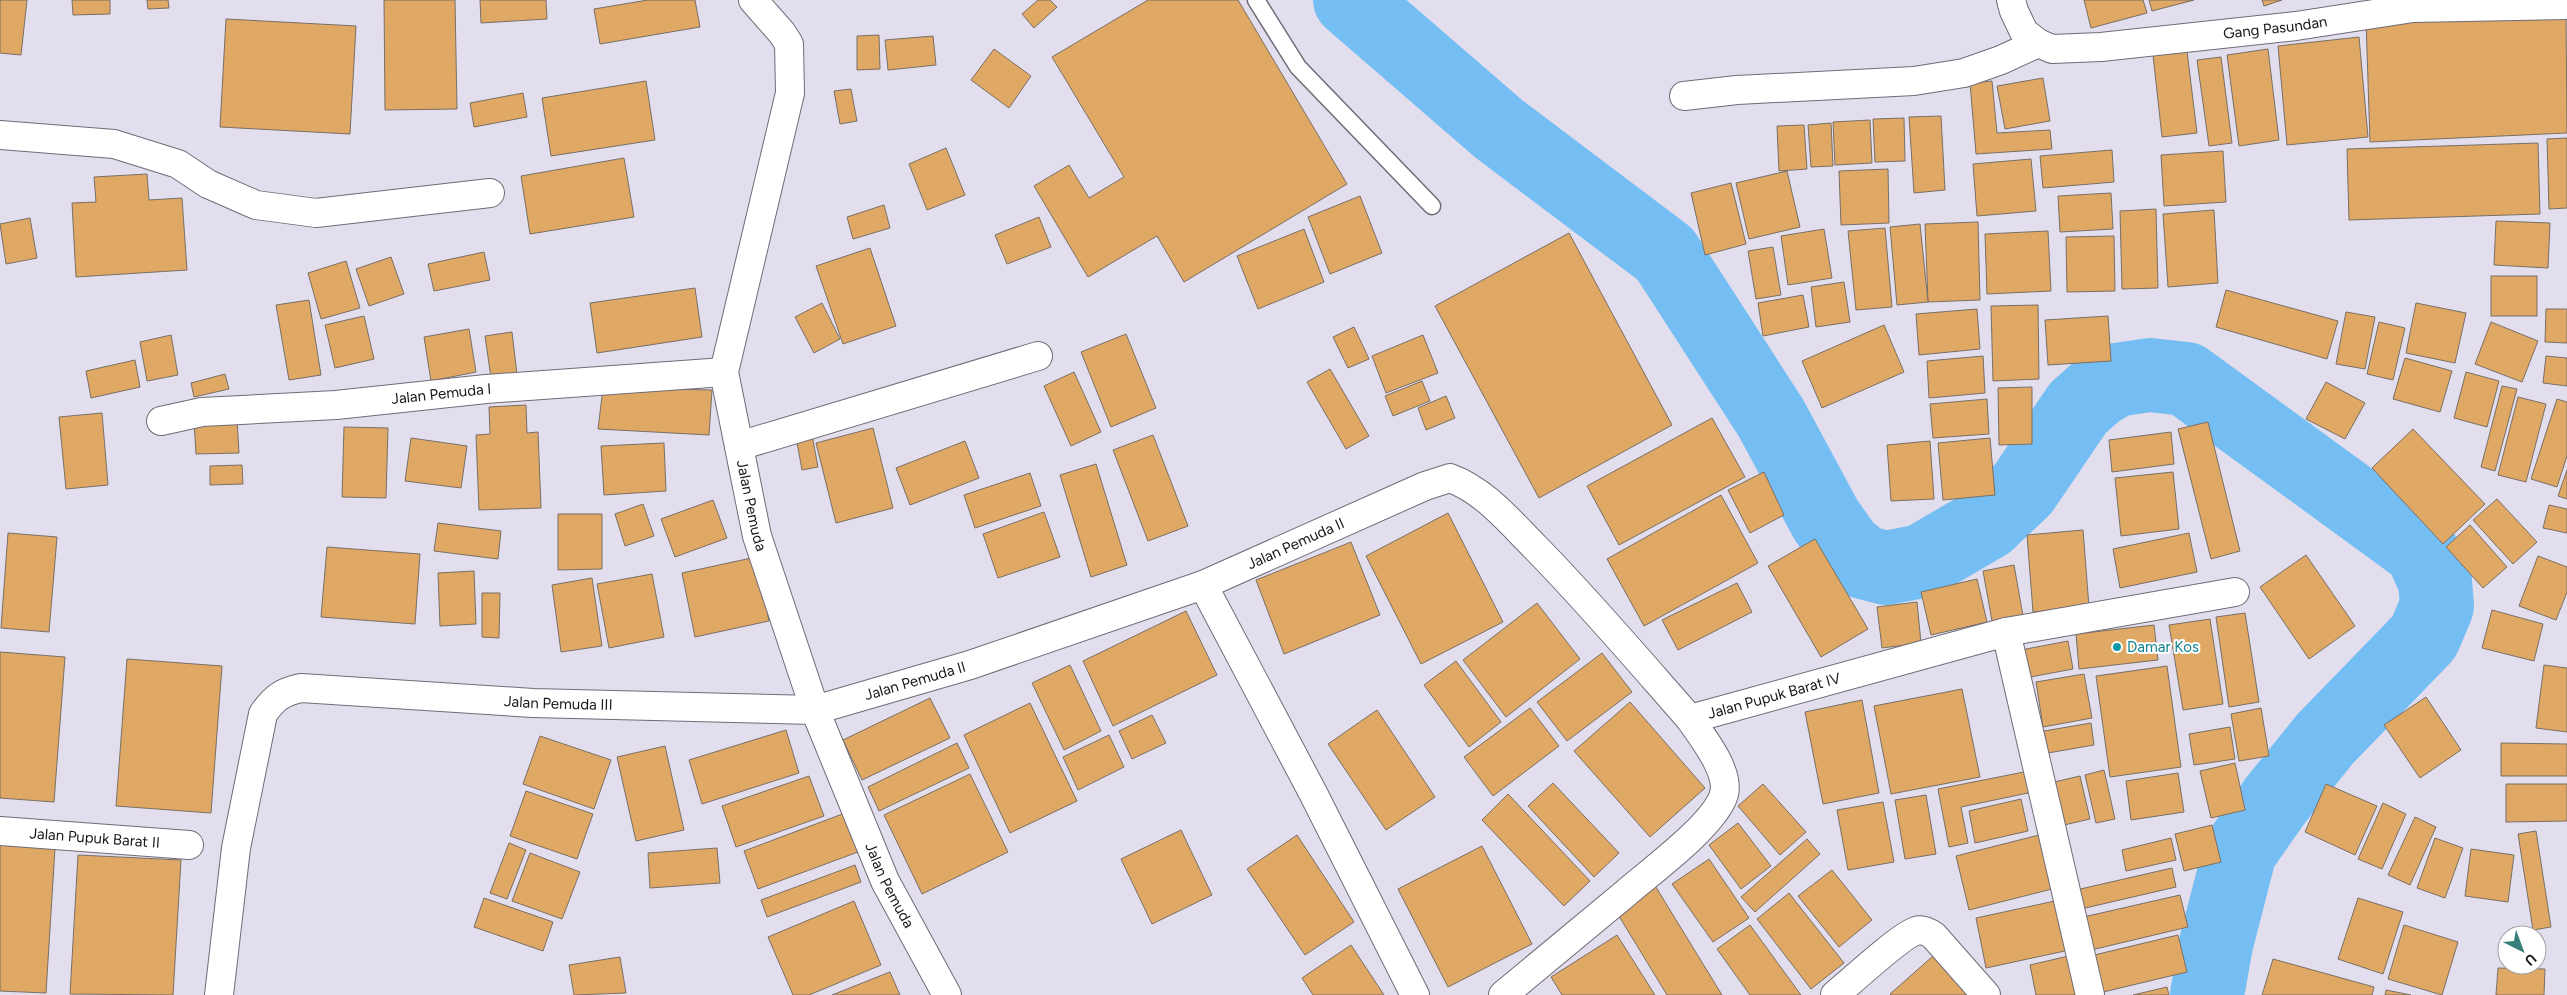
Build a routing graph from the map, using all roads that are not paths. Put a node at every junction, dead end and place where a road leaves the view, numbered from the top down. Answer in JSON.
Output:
{"nodes":[{"id":1,"x":753,"y":0,"type":"edge"},
{"id":2,"x":1256,"y":0,"type":"edge"},
{"id":3,"x":2011,"y":0,"type":"edge"},
{"id":4,"x":2567,"y":5,"type":"edge"},
{"id":5,"x":2038,"y":43,"type":"junction"},
{"id":6,"x":1684,"y":96,"type":"dead end"},
{"id":7,"x":0,"y":135,"type":"edge"},
{"id":8,"x":490,"y":193,"type":"dead end"},
{"id":9,"x":1432,"y":206,"type":"dead end"},
{"id":10,"x":1038,"y":356,"type":"dead end"},
{"id":11,"x":724,"y":372,"type":"junction"},
{"id":12,"x":161,"y":421,"type":"dead end"},
{"id":13,"x":739,"y":446,"type":"junction"},
{"id":14,"x":1203,"y":585,"type":"junction"},
{"id":15,"x":2235,"y":592,"type":"dead end"},
{"id":16,"x":2006,"y":632,"type":"junction"},
{"id":17,"x":815,"y":710,"type":"junction"},
{"id":18,"x":1690,"y":720,"type":"junction"},
{"id":19,"x":0,"y":831,"type":"edge"},
{"id":20,"x":189,"y":845,"type":"dead end"},
{"id":21,"x":219,"y":995,"type":"edge"},
{"id":22,"x":947,"y":995,"type":"edge"},
{"id":23,"x":1415,"y":995,"type":"edge"},
{"id":24,"x":1503,"y":995,"type":"edge"},
{"id":25,"x":1835,"y":995,"type":"edge"},
{"id":26,"x":1986,"y":995,"type":"edge"},
{"id":27,"x":2090,"y":995,"type":"edge"}],
"edges":[{"from":1,"to":11,"type":"street","name":"Jalan Pemuda"},
{"from":2,"to":9,"type":"lane"},
{"from":3,"to":5,"type":"street"},
{"from":4,"to":5,"type":"street","name":"Gang Pasundan"},
{"from":5,"to":6,"type":"street"},
{"from":7,"to":8,"type":"street"},
{"from":10,"to":13,"type":"street"},
{"from":11,"to":12,"type":"street","name":"Jalan Pemuda I"},
{"from":11,"to":13,"type":"street","name":"Jalan Pemuda"},
{"from":13,"to":17,"type":"street","name":"Jalan Pemuda"},
{"from":14,"to":17,"type":"street","name":"Jalan Pemuda II"},
{"from":14,"to":18,"type":"street","name":"Jalan Pemuda II"},
{"from":14,"to":23,"type":"street"},
{"from":15,"to":16,"type":"street","name":"Jalan Pupuk Barat IV"},
{"from":16,"to":18,"type":"street","name":"Jalan Pupuk Barat IV"},
{"from":16,"to":27,"type":"street"},
{"from":17,"to":21,"type":"street","name":"Jalan Pemuda III"},
{"from":17,"to":22,"type":"street","name":"Jalan Pemuda"},
{"from":18,"to":24,"type":"street","name":"Jalan Pupuk Barat IV"},
{"from":19,"to":20,"type":"street","name":"Jalan Pupuk Barat II"},
{"from":25,"to":26,"type":"street"}]}
